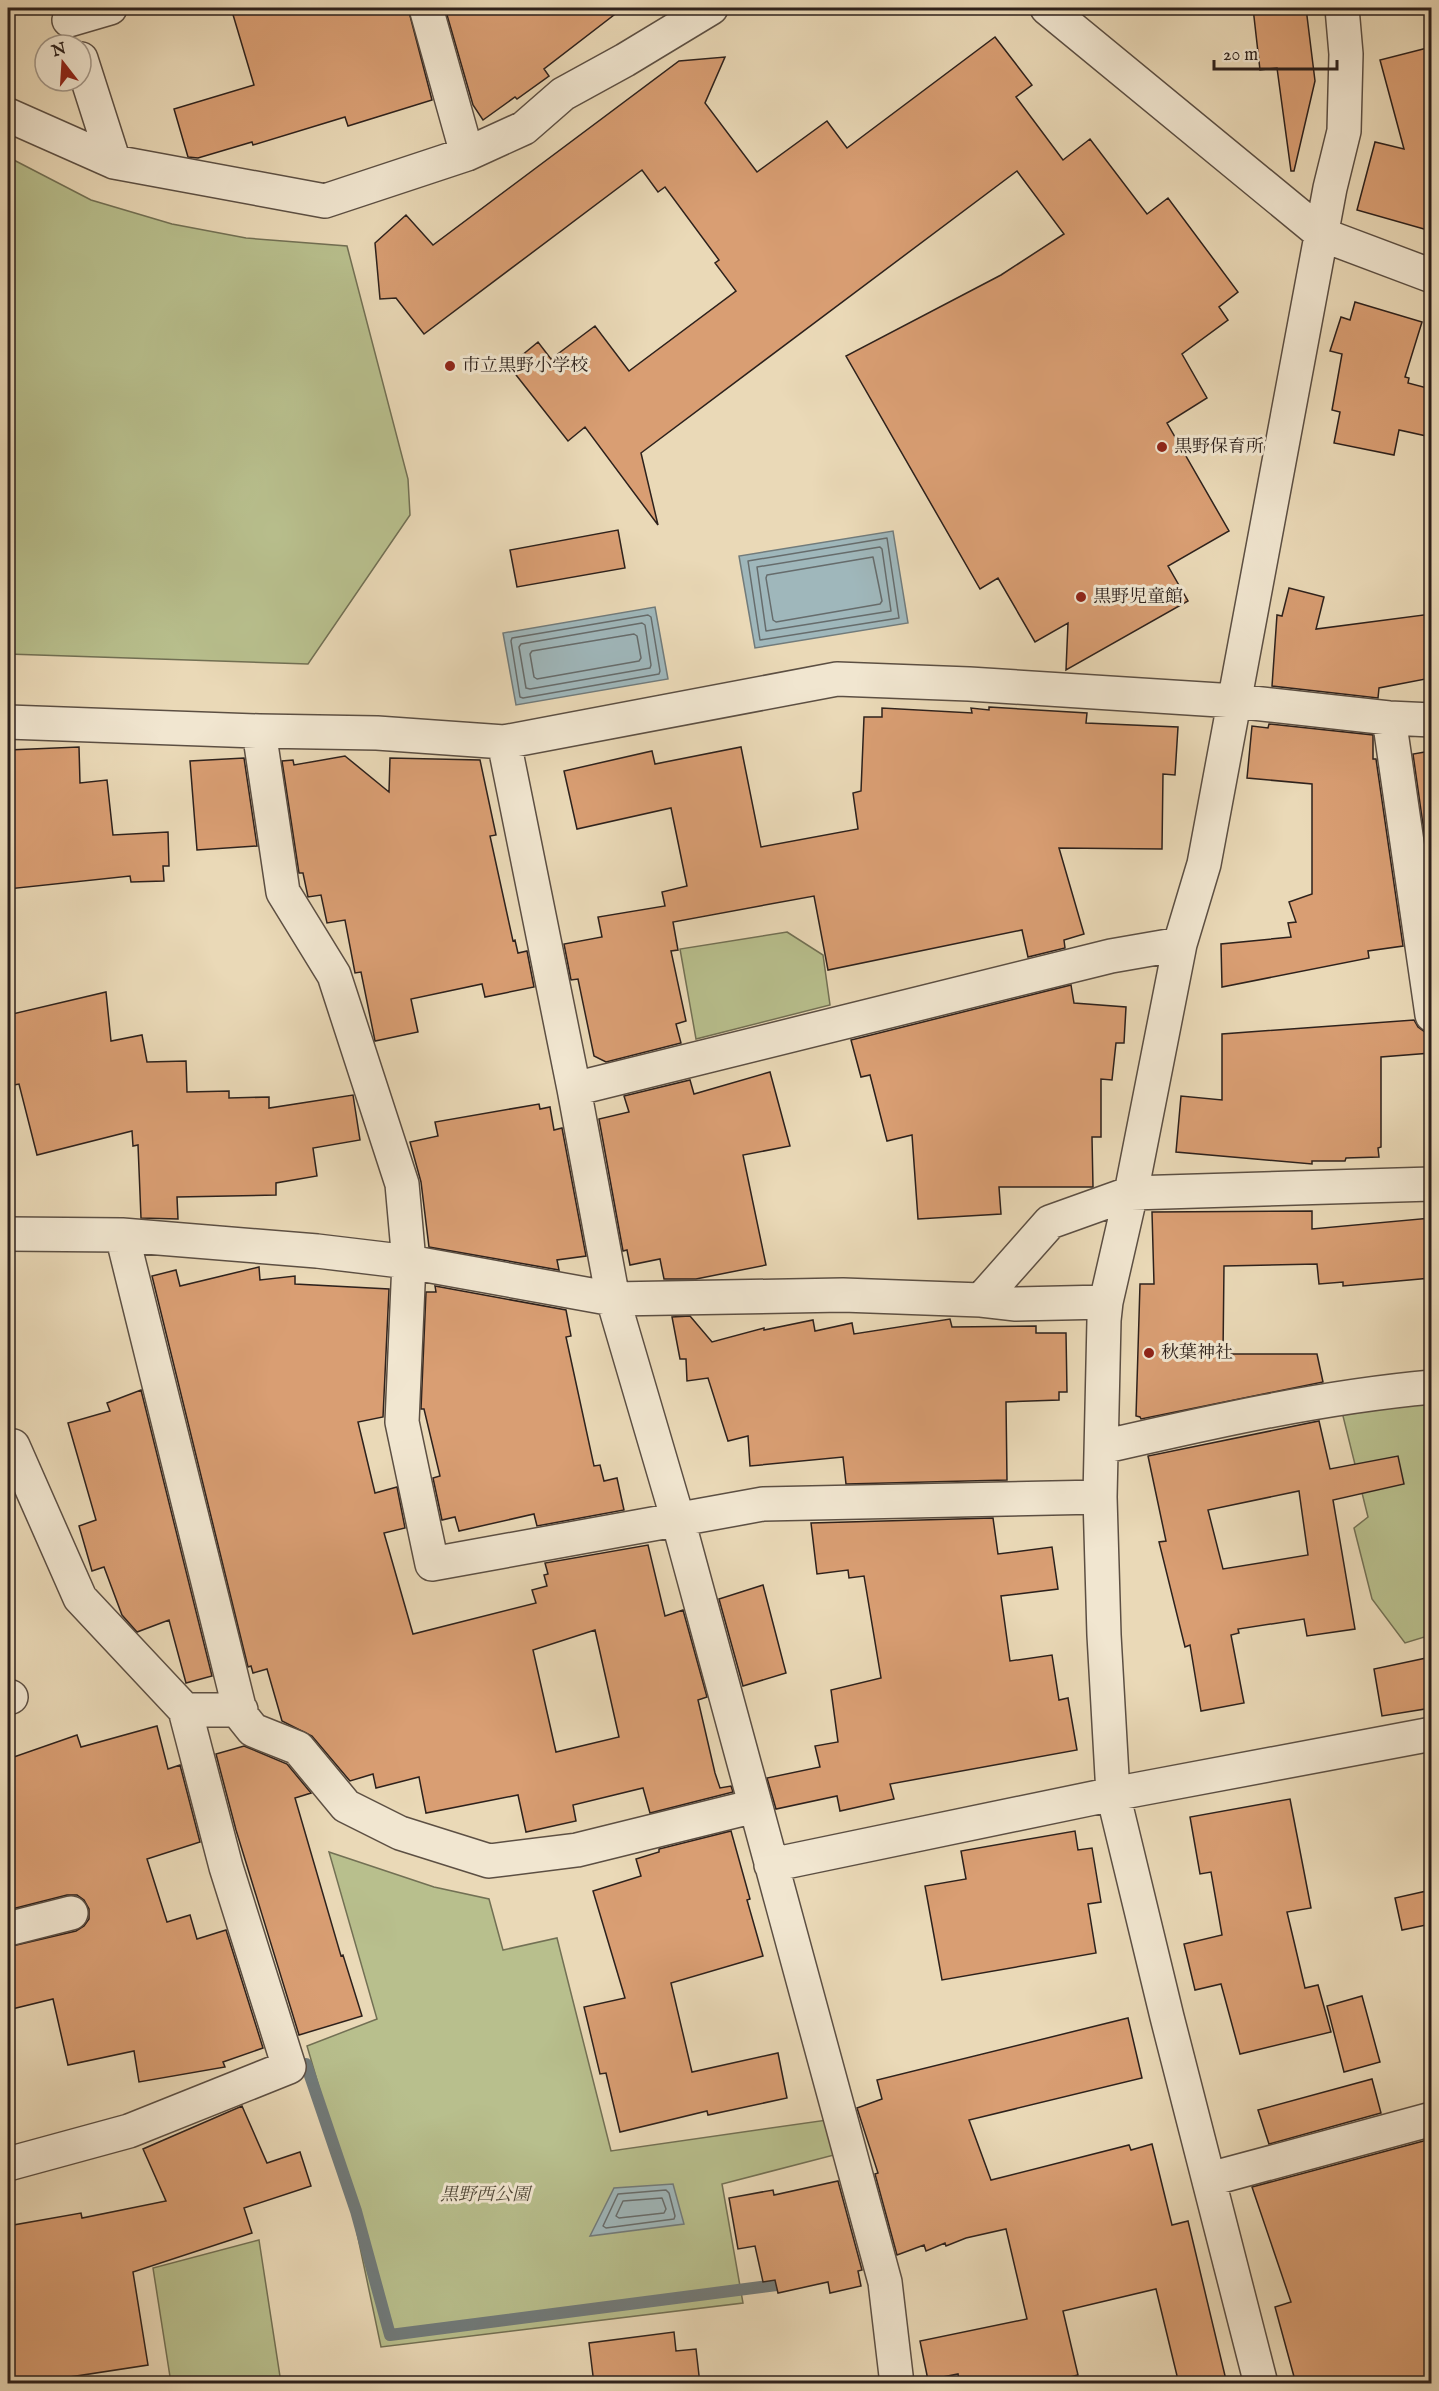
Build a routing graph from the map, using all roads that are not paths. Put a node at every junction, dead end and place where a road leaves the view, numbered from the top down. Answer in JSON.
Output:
{"nodes":[{"id":1,"x":110,"y":8,"type":"edge"},
{"id":2,"x":426,"y":8,"type":"edge"},
{"id":3,"x":711,"y":8,"type":"edge"},
{"id":4,"x":1047,"y":8,"type":"edge"},
{"id":5,"x":1342,"y":8,"type":"edge"},
{"id":6,"x":70,"y":24,"type":"edge"},
{"id":7,"x":92,"y":93,"type":"edge"},
{"id":8,"x":8,"y":115,"type":"edge"},
{"id":9,"x":467,"y":154,"type":"junction"},
{"id":10,"x":114,"y":162,"type":"junction"},
{"id":11,"x":1323,"y":235,"type":"junction"},
{"id":12,"x":1431,"y":276,"type":"edge"},
{"id":13,"x":1235,"y":701,"type":"junction"},
{"id":14,"x":1389,"y":718,"type":"junction"},
{"id":15,"x":1431,"y":720,"type":"edge"},
{"id":16,"x":8,"y":722,"type":"edge"},
{"id":17,"x":258,"y":731,"type":"junction"},
{"id":18,"x":504,"y":742,"type":"junction"},
{"id":19,"x":1180,"y":944,"type":"junction"},
{"id":20,"x":1431,"y":1015,"type":"edge"},
{"id":21,"x":574,"y":1089,"type":"junction"},
{"id":22,"x":1431,"y":1184,"type":"edge"},
{"id":23,"x":1131,"y":1193,"type":"junction"},
{"id":24,"x":8,"y":1234,"type":"edge"},
{"id":25,"x":122,"y":1235,"type":"junction"},
{"id":26,"x":409,"y":1262,"type":"junction"},
{"id":27,"x":613,"y":1299,"type":"junction"},
{"id":28,"x":981,"y":1300,"type":"junction"},
{"id":29,"x":1106,"y":1302,"type":"junction"},
{"id":30,"x":1431,"y":1387,"type":"edge"},
{"id":31,"x":13,"y":1446,"type":"dead end"},
{"id":32,"x":1102,"y":1448,"type":"junction"},
{"id":33,"x":1100,"y":1497,"type":"junction"},
{"id":34,"x":678,"y":1520,"type":"junction"},
{"id":35,"x":185,"y":1710,"type":"junction"},
{"id":36,"x":241,"y":1710,"type":"junction"},
{"id":37,"x":1431,"y":1734,"type":"edge"},
{"id":38,"x":1113,"y":1794,"type":"junction"},
{"id":39,"x":755,"y":1806,"type":"junction"},
{"id":40,"x":771,"y":1865,"type":"junction"},
{"id":41,"x":71,"y":1913,"type":"dead end"},
{"id":42,"x":8,"y":1929,"type":"edge"},
{"id":43,"x":1431,"y":2119,"type":"edge"},
{"id":44,"x":8,"y":2164,"type":"edge"},
{"id":45,"x":1210,"y":2179,"type":"junction"},
{"id":46,"x":897,"y":2384,"type":"edge"},
{"id":47,"x":1262,"y":2384,"type":"edge"}],
"edges":[{"from":1,"to":6,"type":"street"},
{"from":2,"to":9,"type":"street"},
{"from":3,"to":9,"type":"street"},
{"from":4,"to":11,"type":"street"},
{"from":5,"to":11,"type":"street"},
{"from":7,"to":10,"type":"street"},
{"from":8,"to":10,"type":"street"},
{"from":9,"to":10,"type":"street"},
{"from":11,"to":12,"type":"street"},
{"from":11,"to":13,"type":"street"},
{"from":13,"to":14,"type":"street"},
{"from":13,"to":18,"type":"street"},
{"from":13,"to":19,"type":"street"},
{"from":14,"to":15,"type":"street"},
{"from":14,"to":20,"type":"street"},
{"from":16,"to":17,"type":"street"},
{"from":17,"to":18,"type":"street"},
{"from":17,"to":26,"type":"street"},
{"from":18,"to":21,"type":"street"},
{"from":19,"to":21,"type":"street"},
{"from":19,"to":23,"type":"street"},
{"from":21,"to":27,"type":"street"},
{"from":22,"to":23,"type":"street"},
{"from":23,"to":28,"type":"street"},
{"from":23,"to":29,"type":"street"},
{"from":24,"to":25,"type":"street"},
{"from":25,"to":26,"type":"street"},
{"from":25,"to":36,"type":"street"},
{"from":26,"to":27,"type":"street"},
{"from":26,"to":34,"type":"street"},
{"from":27,"to":28,"type":"street"},
{"from":27,"to":34,"type":"street"},
{"from":28,"to":29,"type":"street"},
{"from":29,"to":32,"type":"street"},
{"from":30,"to":32,"type":"street"},
{"from":31,"to":35,"type":"street"},
{"from":32,"to":33,"type":"street"},
{"from":33,"to":34,"type":"street"},
{"from":33,"to":38,"type":"street"},
{"from":34,"to":39,"type":"street"},
{"from":35,"to":36,"type":"street"},
{"from":35,"to":44,"type":"street"},
{"from":36,"to":39,"type":"street"},
{"from":37,"to":38,"type":"street"},
{"from":38,"to":40,"type":"street"},
{"from":38,"to":45,"type":"street"},
{"from":39,"to":40,"type":"street"},
{"from":40,"to":46,"type":"street"},
{"from":41,"to":42,"type":"street"},
{"from":43,"to":45,"type":"street"},
{"from":45,"to":47,"type":"street"}]}
